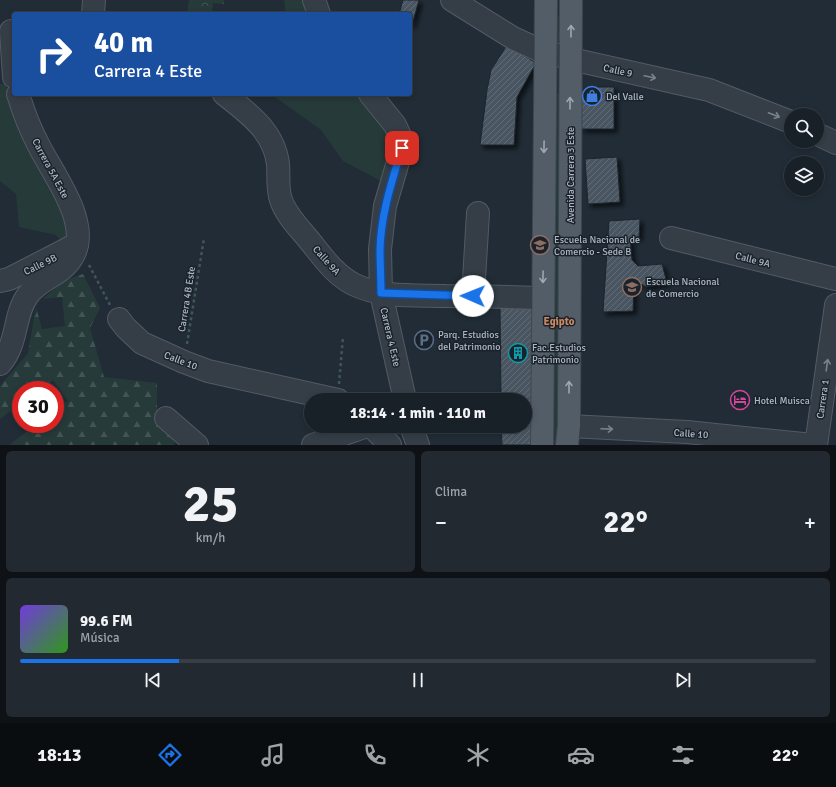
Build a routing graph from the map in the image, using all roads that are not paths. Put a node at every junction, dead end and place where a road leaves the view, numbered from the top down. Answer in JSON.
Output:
{"nodes":[{"id":1,"x":94,"y":0,"type":"edge"},
{"id":2,"x":314,"y":0,"type":"edge"},
{"id":3,"x":452,"y":0,"type":"edge"},
{"id":4,"x":546,"y":0,"type":"edge"},
{"id":5,"x":572,"y":1,"type":"edge"},
{"id":6,"x":93,"y":12,"type":"edge"},
{"id":7,"x":318,"y":12,"type":"edge"},
{"id":8,"x":8,"y":30,"type":"edge"},
{"id":9,"x":546,"y":52,"type":"junction"},
{"id":10,"x":571,"y":59,"type":"junction"},
{"id":11,"x":12,"y":61,"type":"edge"},
{"id":12,"x":19,"y":96,"type":"edge"},
{"id":13,"x":227,"y":96,"type":"edge"},
{"id":14,"x":372,"y":96,"type":"edge"},
{"id":15,"x":784,"y":119,"type":"edge"},
{"id":16,"x":824,"y":137,"type":"edge"},
{"id":17,"x":836,"y":143,"type":"edge"},
{"id":18,"x":478,"y":213,"type":"dead end"},
{"id":19,"x":671,"y":238,"type":"dead end"},
{"id":20,"x":78,"y":243,"type":"junction"},
{"id":21,"x":836,"y":279,"type":"edge"},
{"id":22,"x":0,"y":281,"type":"edge"},
{"id":23,"x":381,"y":293,"type":"junction"},
{"id":24,"x":473,"y":296,"type":"junction"},
{"id":25,"x":543,"y":298,"type":"junction"},
{"id":26,"x":836,"y":304,"type":"edge"},
{"id":27,"x":119,"y":319,"type":"road end"},
{"id":28,"x":0,"y":364,"type":"edge"},
{"id":29,"x":308,"y":393,"type":"edge"},
{"id":30,"x":403,"y":393,"type":"edge"},
{"id":31,"x":166,"y":418,"type":"dead end"},
{"id":32,"x":347,"y":433,"type":"edge"},
{"id":33,"x":378,"y":433,"type":"edge"},
{"id":34,"x":414,"y":433,"type":"edge"},
{"id":35,"x":568,"y":436,"type":"edge"},
{"id":36,"x":685,"y":438,"type":"edge"},
{"id":37,"x":197,"y":445,"type":"edge"},
{"id":38,"x":313,"y":445,"type":"edge"},
{"id":39,"x":390,"y":445,"type":"edge"},
{"id":40,"x":418,"y":445,"type":"edge"},
{"id":41,"x":542,"y":445,"type":"edge"},
{"id":42,"x":814,"y":445,"type":"edge"}],
"edges":[{"from":1,"to":6,"type":"street"},
{"from":2,"to":7,"type":"street"},
{"from":3,"to":9,"type":"street","name":"Calle 9"},
{"from":4,"to":9,"type":"main road"},
{"from":10,"to":5,"type":"main road","name":"Avenida Carrera 3 Este","one_way":true},
{"from":8,"to":11,"type":"street"},
{"from":9,"to":10,"type":"street","name":"Calle 9"},
{"from":9,"to":25,"type":"main road","one_way":true},
{"from":10,"to":15,"type":"street","name":"Calle 9","one_way":true},
{"from":35,"to":10,"type":"main road","name":"Avenida Carrera 3 Este","one_way":true},
{"from":12,"to":20,"type":"street","name":"Carrera 5A Este"},
{"from":13,"to":23,"type":"street","name":"Calle 9A"},
{"from":14,"to":23,"type":"street","name":"Carrera 4 Este"},
{"from":16,"to":17,"type":"street"},
{"from":18,"to":24,"type":"street"},
{"from":19,"to":21,"type":"street","name":"Calle 9A"},
{"from":20,"to":22,"type":"street","name":"Calle 9B"},
{"from":20,"to":28,"type":"street"},
{"from":23,"to":24,"type":"street","name":"Calle 9A"},
{"from":23,"to":30,"type":"street","name":"Carrera 4 Este"},
{"from":24,"to":25,"type":"street","name":"Calle 9A"},
{"from":25,"to":41,"type":"main road"},
{"from":42,"to":26,"type":"street","name":"Carrera 1","one_way":true},
{"from":27,"to":29,"type":"street","name":"Calle 10"},
{"from":31,"to":37,"type":"street"},
{"from":32,"to":38,"type":"street"},
{"from":33,"to":39,"type":"street"},
{"from":34,"to":40,"type":"street"},
{"from":35,"to":36,"type":"street","name":"Calle 10","one_way":true},
{"from":36,"to":42,"type":"street","name":"Calle 10"}]}
